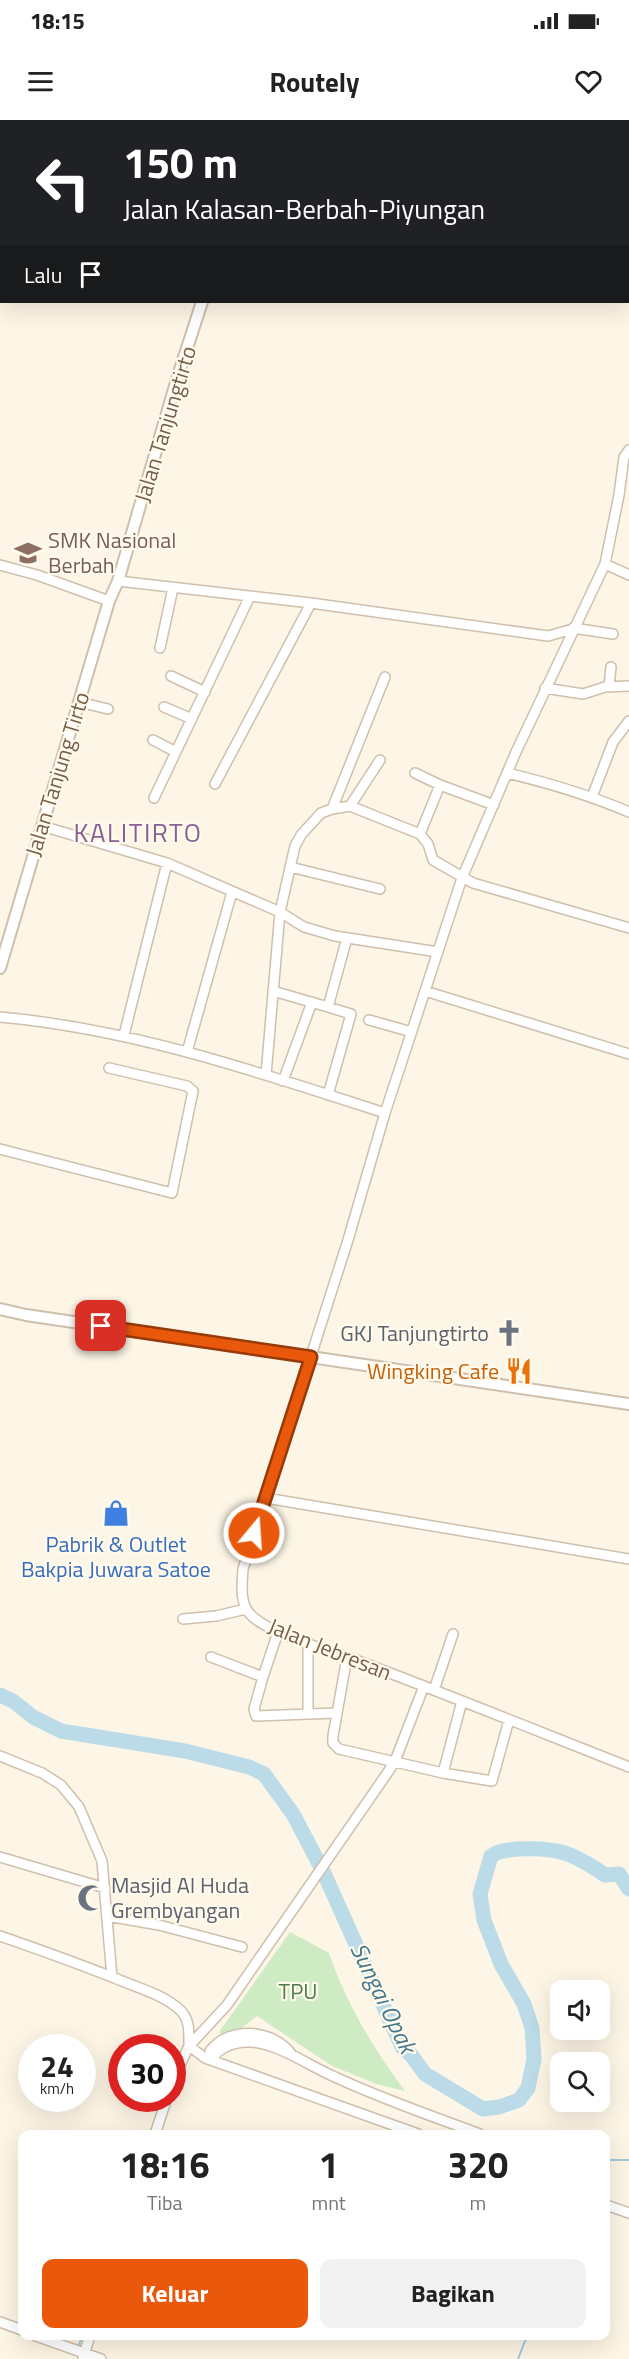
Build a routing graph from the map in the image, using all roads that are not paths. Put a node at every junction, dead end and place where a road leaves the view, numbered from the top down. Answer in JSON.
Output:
{"nodes":[{"id":1,"x":202,"y":303,"type":"edge"},
{"id":2,"x":629,"y":450,"type":"edge"},
{"id":3,"x":624,"y":495,"type":"edge"},
{"id":4,"x":605,"y":564,"type":"junction"},
{"id":5,"x":0,"y":565,"type":"edge"},
{"id":6,"x":629,"y":575,"type":"edge"},
{"id":7,"x":118,"y":581,"type":"junction"},
{"id":8,"x":173,"y":588,"type":"junction"},
{"id":9,"x":250,"y":596,"type":"junction"},
{"id":10,"x":109,"y":601,"type":"junction"},
{"id":11,"x":310,"y":603,"type":"junction"},
{"id":12,"x":573,"y":628,"type":"junction"},
{"id":13,"x":613,"y":634,"type":"dead end"},
{"id":14,"x":548,"y":636,"type":"junction"},
{"id":15,"x":160,"y":648,"type":"dead end"},
{"id":16,"x":559,"y":659,"type":"junction"},
{"id":17,"x":611,"y":667,"type":"dead end"},
{"id":18,"x":171,"y":676,"type":"dead end"},
{"id":19,"x":385,"y":677,"type":"dead end"},
{"id":20,"x":609,"y":686,"type":"junction"},
{"id":21,"x":629,"y":686,"type":"edge"},
{"id":22,"x":545,"y":687,"type":"junction"},
{"id":23,"x":205,"y":692,"type":"junction"},
{"id":24,"x":80,"y":702,"type":"junction"},
{"id":25,"x":164,"y":707,"type":"dead end"},
{"id":26,"x":108,"y":709,"type":"dead end"},
{"id":27,"x":192,"y":719,"type":"junction"},
{"id":28,"x":629,"y":721,"type":"edge"},
{"id":29,"x":153,"y":740,"type":"dead end"},
{"id":30,"x":176,"y":752,"type":"junction"},
{"id":31,"x":380,"y":760,"type":"dead end"},
{"id":32,"x":415,"y":773,"type":"dead end"},
{"id":33,"x":507,"y":773,"type":"junction"},
{"id":34,"x":215,"y":784,"type":"dead end"},
{"id":35,"x":440,"y":784,"type":"junction"},
{"id":36,"x":592,"y":797,"type":"junction"},
{"id":37,"x":154,"y":798,"type":"dead end"},
{"id":38,"x":494,"y":804,"type":"junction"},
{"id":39,"x":350,"y":806,"type":"junction"},
{"id":40,"x":332,"y":808,"type":"junction"},
{"id":41,"x":629,"y":812,"type":"edge"},
{"id":42,"x":42,"y":826,"type":"junction"},
{"id":43,"x":420,"y":834,"type":"junction"},
{"id":44,"x":167,"y":863,"type":"junction"},
{"id":45,"x":290,"y":867,"type":"junction"},
{"id":46,"x":462,"y":878,"type":"junction"},
{"id":47,"x":380,"y":889,"type":"dead end"},
{"id":48,"x":232,"y":892,"type":"junction"},
{"id":49,"x":280,"y":912,"type":"junction"},
{"id":50,"x":629,"y":928,"type":"edge"},
{"id":51,"x":346,"y":938,"type":"junction"},
{"id":52,"x":438,"y":952,"type":"junction"},
{"id":53,"x":0,"y":968,"type":"edge"},
{"id":54,"x":273,"y":991,"type":"junction"},
{"id":55,"x":425,"y":991,"type":"junction"},
{"id":56,"x":312,"y":1002,"type":"junction"},
{"id":57,"x":328,"y":1007,"type":"junction"},
{"id":58,"x":0,"y":1017,"type":"edge"},
{"id":59,"x":369,"y":1020,"type":"dead end"},
{"id":60,"x":412,"y":1032,"type":"junction"},
{"id":61,"x":124,"y":1035,"type":"junction"},
{"id":62,"x":187,"y":1052,"type":"junction"},
{"id":63,"x":629,"y":1054,"type":"edge"},
{"id":64,"x":109,"y":1068,"type":"dead end"},
{"id":65,"x":266,"y":1075,"type":"junction"},
{"id":66,"x":283,"y":1081,"type":"junction"},
{"id":67,"x":328,"y":1095,"type":"junction"},
{"id":68,"x":385,"y":1113,"type":"junction"},
{"id":69,"x":0,"y":1149,"type":"edge"},
{"id":70,"x":0,"y":1309,"type":"edge"},
{"id":71,"x":311,"y":1357,"type":"junction"},
{"id":72,"x":629,"y":1404,"type":"edge"},
{"id":73,"x":266,"y":1498,"type":"junction"},
{"id":74,"x":629,"y":1559,"type":"edge"},
{"id":75,"x":246,"y":1609,"type":"junction"},
{"id":76,"x":183,"y":1619,"type":"dead end"},
{"id":77,"x":278,"y":1632,"type":"junction"},
{"id":78,"x":453,"y":1634,"type":"dead end"},
{"id":79,"x":308,"y":1642,"type":"junction"},
{"id":80,"x":211,"y":1657,"type":"dead end"},
{"id":81,"x":347,"y":1657,"type":"junction"},
{"id":82,"x":263,"y":1677,"type":"junction"},
{"id":83,"x":429,"y":1688,"type":"junction"},
{"id":84,"x":462,"y":1701,"type":"junction"},
{"id":85,"x":308,"y":1713,"type":"junction"},
{"id":86,"x":336,"y":1713,"type":"junction"},
{"id":87,"x":509,"y":1720,"type":"junction"},
{"id":88,"x":0,"y":1756,"type":"edge"},
{"id":89,"x":395,"y":1761,"type":"junction"},
{"id":90,"x":629,"y":1767,"type":"edge"},
{"id":91,"x":443,"y":1773,"type":"junction"},
{"id":92,"x":0,"y":1857,"type":"edge"},
{"id":93,"x":105,"y":1888,"type":"junction"},
{"id":94,"x":108,"y":1916,"type":"junction"},
{"id":95,"x":0,"y":1936,"type":"edge"},
{"id":96,"x":242,"y":1947,"type":"dead end"},
{"id":97,"x":112,"y":1977,"type":"junction"},
{"id":98,"x":189,"y":2046,"type":"junction"},
{"id":99,"x":186,"y":2052,"type":"edge"},
{"id":100,"x":208,"y":2059,"type":"junction"},
{"id":101,"x":162,"y":2112,"type":"edge"},
{"id":102,"x":156,"y":2130,"type":"edge"},
{"id":103,"x":407,"y":2130,"type":"edge"},
{"id":104,"x":470,"y":2130,"type":"edge"},
{"id":105,"x":610,"y":2206,"type":"edge"},
{"id":106,"x":629,"y":2213,"type":"edge"},
{"id":107,"x":0,"y":2322,"type":"edge"},
{"id":108,"x":18,"y":2329,"type":"edge"},
{"id":109,"x":46,"y":2340,"type":"edge"},
{"id":110,"x":88,"y":2340,"type":"edge"},
{"id":111,"x":80,"y":2353,"type":"edge"},
{"id":112,"x":101,"y":2359,"type":"edge"}],
"edges":[{"from":1,"to":7,"type":"street","name":"Jalan Tanjungtirto"},
{"from":2,"to":3,"type":"street","name":"Jalan Jebresan"},
{"from":3,"to":4,"type":"street","name":"Jalan Jebresan"},
{"from":4,"to":6,"type":"street"},
{"from":4,"to":12,"type":"street","name":"Jalan Jebresan"},
{"from":5,"to":10,"type":"street"},
{"from":7,"to":8,"type":"street"},
{"from":7,"to":10,"type":"street","name":"Jalan Tanjung Tirto"},
{"from":8,"to":9,"type":"street"},
{"from":8,"to":15,"type":"street"},
{"from":9,"to":11,"type":"street"},
{"from":9,"to":23,"type":"street"},
{"from":10,"to":24,"type":"street","name":"Jalan Tanjung Tirto"},
{"from":11,"to":14,"type":"street"},
{"from":11,"to":34,"type":"street"},
{"from":12,"to":13,"type":"street"},
{"from":12,"to":14,"type":"street"},
{"from":12,"to":16,"type":"street","name":"Jalan Jebresan"},
{"from":14,"to":16,"type":"street"},
{"from":16,"to":22,"type":"street","name":"Jalan Jebresan"},
{"from":17,"to":20,"type":"street"},
{"from":18,"to":23,"type":"street"},
{"from":19,"to":40,"type":"street"},
{"from":20,"to":21,"type":"street"},
{"from":20,"to":22,"type":"street"},
{"from":22,"to":33,"type":"street","name":"Jalan Jebresan"},
{"from":23,"to":27,"type":"street"},
{"from":24,"to":26,"type":"street"},
{"from":24,"to":42,"type":"street","name":"Jalan Tanjung Tirto"},
{"from":25,"to":27,"type":"street"},
{"from":27,"to":30,"type":"street"},
{"from":28,"to":36,"type":"street"},
{"from":29,"to":30,"type":"street"},
{"from":30,"to":37,"type":"street"},
{"from":31,"to":39,"type":"street"},
{"from":32,"to":35,"type":"street"},
{"from":33,"to":36,"type":"street"},
{"from":33,"to":38,"type":"street","name":"Jalan Jebresan"},
{"from":35,"to":38,"type":"street"},
{"from":35,"to":43,"type":"street"},
{"from":36,"to":41,"type":"street"},
{"from":38,"to":46,"type":"street","name":"Jalan Jebresan"},
{"from":39,"to":40,"type":"street"},
{"from":39,"to":43,"type":"street"},
{"from":40,"to":45,"type":"street"},
{"from":42,"to":44,"type":"street"},
{"from":42,"to":53,"type":"street","name":"Jalan Tanjung Tirto"},
{"from":43,"to":46,"type":"street"},
{"from":44,"to":48,"type":"street"},
{"from":44,"to":61,"type":"street"},
{"from":45,"to":47,"type":"street"},
{"from":45,"to":49,"type":"street"},
{"from":46,"to":50,"type":"street"},
{"from":46,"to":52,"type":"street","name":"Jalan Jebresan"},
{"from":48,"to":49,"type":"street"},
{"from":48,"to":62,"type":"street"},
{"from":49,"to":51,"type":"street"},
{"from":49,"to":54,"type":"street"},
{"from":51,"to":52,"type":"street"},
{"from":51,"to":57,"type":"street"},
{"from":52,"to":55,"type":"street","name":"Jalan Jebresan"},
{"from":54,"to":56,"type":"street"},
{"from":54,"to":65,"type":"street"},
{"from":55,"to":60,"type":"street","name":"Jalan Jebresan"},
{"from":55,"to":63,"type":"street"},
{"from":56,"to":57,"type":"street"},
{"from":56,"to":66,"type":"street"},
{"from":57,"to":67,"type":"street"},
{"from":58,"to":61,"type":"street"},
{"from":59,"to":60,"type":"street"},
{"from":60,"to":68,"type":"street","name":"Jalan Jebresan"},
{"from":61,"to":62,"type":"street"},
{"from":62,"to":65,"type":"street"},
{"from":64,"to":69,"type":"street"},
{"from":65,"to":66,"type":"street"},
{"from":66,"to":67,"type":"street"},
{"from":67,"to":68,"type":"street"},
{"from":68,"to":71,"type":"street","name":"Jalan Jebresan"},
{"from":70,"to":71,"type":"street"},
{"from":71,"to":72,"type":"street"},
{"from":71,"to":73,"type":"street","name":"Jalan Jebresan"},
{"from":73,"to":74,"type":"street"},
{"from":73,"to":75,"type":"street","name":"Jalan Jebresan"},
{"from":75,"to":76,"type":"street"},
{"from":75,"to":77,"type":"street","name":"Jalan Jebresan"},
{"from":77,"to":79,"type":"street","name":"Jalan Jebresan"},
{"from":77,"to":82,"type":"street"},
{"from":78,"to":83,"type":"street"},
{"from":79,"to":81,"type":"street","name":"Jalan Jebresan"},
{"from":79,"to":85,"type":"street"},
{"from":80,"to":82,"type":"street"},
{"from":81,"to":83,"type":"street","name":"Jalan Jebresan"},
{"from":81,"to":86,"type":"street"},
{"from":82,"to":85,"type":"street"},
{"from":83,"to":84,"type":"street","name":"Jalan Jebresan"},
{"from":83,"to":89,"type":"street"},
{"from":84,"to":87,"type":"street","name":"Jalan Jebresan"},
{"from":84,"to":91,"type":"street"},
{"from":85,"to":86,"type":"street"},
{"from":86,"to":89,"type":"street"},
{"from":87,"to":90,"type":"street","name":"Jalan Jebresan"},
{"from":87,"to":91,"type":"street"},
{"from":88,"to":93,"type":"street"},
{"from":89,"to":91,"type":"street"},
{"from":89,"to":98,"type":"street"},
{"from":92,"to":93,"type":"street"},
{"from":93,"to":94,"type":"street"},
{"from":94,"to":96,"type":"street"},
{"from":94,"to":97,"type":"street"},
{"from":95,"to":97,"type":"street"},
{"from":97,"to":98,"type":"street"},
{"from":98,"to":99,"type":"street"},
{"from":98,"to":100,"type":"street"},
{"from":100,"to":103,"type":"street"},
{"from":100,"to":104,"type":"street"},
{"from":101,"to":102,"type":"street"},
{"from":105,"to":106,"type":"street"},
{"from":107,"to":108,"type":"street"},
{"from":109,"to":111,"type":"street"},
{"from":110,"to":111,"type":"street"},
{"from":111,"to":112,"type":"street"}]}
